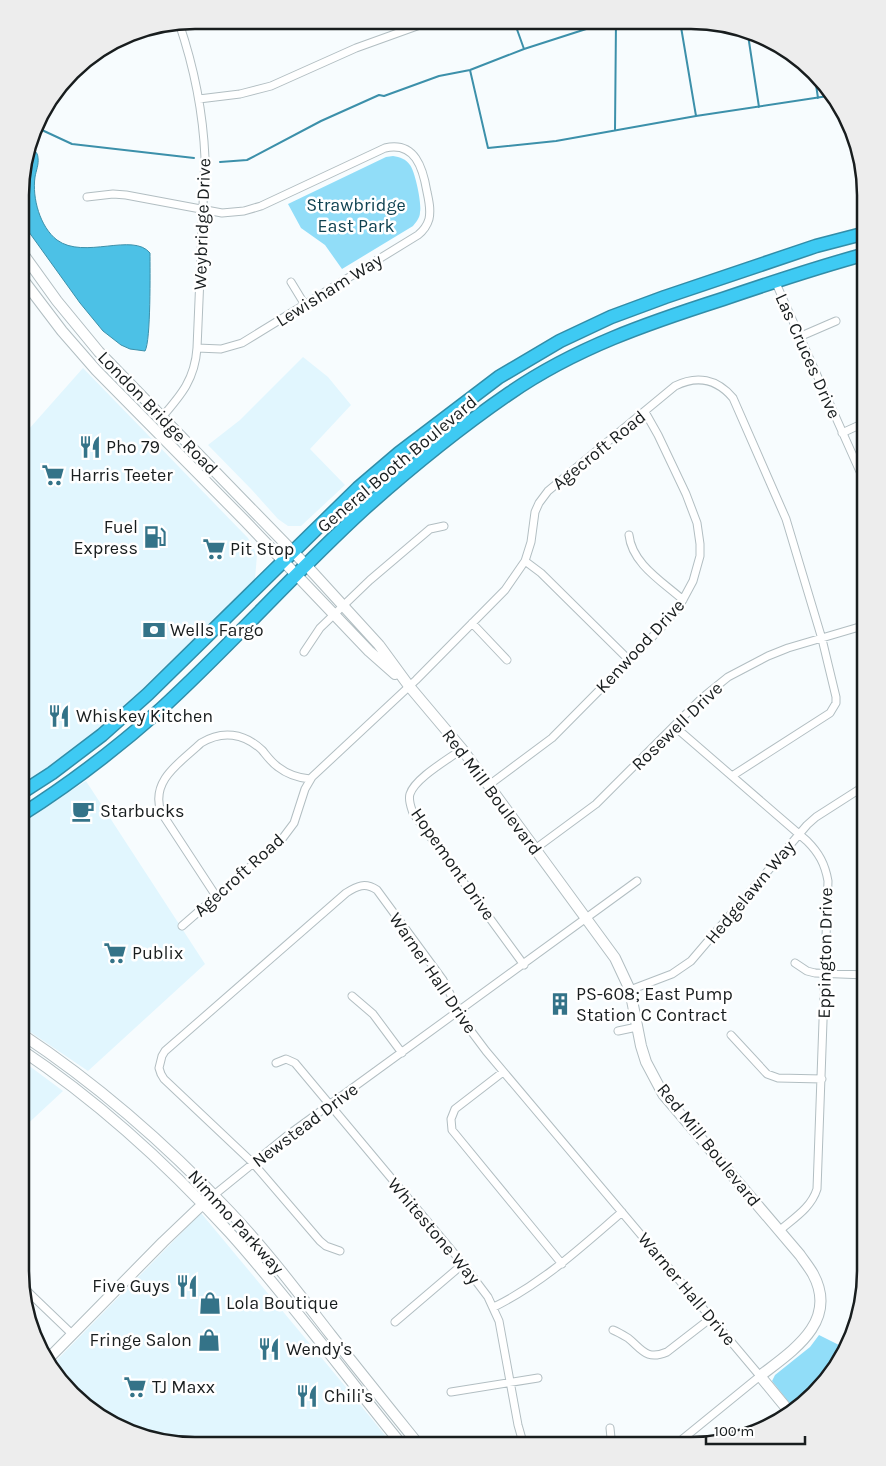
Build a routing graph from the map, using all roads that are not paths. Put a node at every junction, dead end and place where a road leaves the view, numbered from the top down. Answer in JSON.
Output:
{"nodes":[{"id":1,"x":409,"y":29,"type":"edge"},
{"id":2,"x":181,"y":30,"type":"edge"},
{"id":3,"x":199,"y":99,"type":"junction"},
{"id":4,"x":87,"y":197,"type":"dead end"},
{"id":5,"x":203,"y":209,"type":"junction"},
{"id":6,"x":857,"y":235,"type":"edge"},
{"id":7,"x":857,"y":257,"type":"edge"},
{"id":8,"x":29,"y":262,"type":"edge"},
{"id":9,"x":775,"y":281,"type":"junction"},
{"id":10,"x":291,"y":282,"type":"dead end"},
{"id":11,"x":29,"y":288,"type":"edge"},
{"id":12,"x":305,"y":305,"type":"junction"},
{"id":13,"x":836,"y":321,"type":"dead end"},
{"id":14,"x":799,"y":337,"type":"junction"},
{"id":15,"x":197,"y":348,"type":"junction"},
{"id":16,"x":645,"y":412,"type":"junction"},
{"id":17,"x":162,"y":417,"type":"junction"},
{"id":18,"x":857,"y":426,"type":"edge"},
{"id":19,"x":842,"y":433,"type":"junction"},
{"id":20,"x":857,"y":466,"type":"edge"},
{"id":21,"x":444,"y":526,"type":"dead end"},
{"id":22,"x":629,"y":535,"type":"dead end"},
{"id":23,"x":288,"y":556,"type":"junction"},
{"id":24,"x":525,"y":561,"type":"junction"},
{"id":25,"x":302,"y":570,"type":"junction"},
{"id":26,"x":683,"y":600,"type":"junction"},
{"id":27,"x":343,"y":605,"type":"junction"},
{"id":28,"x":334,"y":614,"type":"junction"},
{"id":29,"x":472,"y":623,"type":"junction"},
{"id":30,"x":857,"y":629,"type":"edge"},
{"id":31,"x":822,"y":639,"type":"junction"},
{"id":32,"x":304,"y":652,"type":"dead end"},
{"id":33,"x":507,"y":660,"type":"dead end"},
{"id":34,"x":629,"y":660,"type":"junction"},
{"id":35,"x":409,"y":686,"type":"junction"},
{"id":36,"x":674,"y":726,"type":"junction"},
{"id":37,"x":462,"y":749,"type":"junction"},
{"id":38,"x":81,"y":750,"type":"junction"},
{"id":39,"x":732,"y":776,"type":"junction"},
{"id":40,"x":310,"y":779,"type":"junction"},
{"id":41,"x":489,"y":785,"type":"junction"},
{"id":42,"x":29,"y":788,"type":"edge"},
{"id":43,"x":857,"y":790,"type":"edge"},
{"id":44,"x":38,"y":804,"type":"junction"},
{"id":45,"x":29,"y":810,"type":"edge"},
{"id":46,"x":799,"y":834,"type":"junction"},
{"id":47,"x":535,"y":849,"type":"junction"},
{"id":48,"x":637,"y":881,"type":"dead end"},
{"id":49,"x":216,"y":896,"type":"junction"},
{"id":50,"x":586,"y":919,"type":"junction"},
{"id":51,"x":182,"y":926,"type":"dead end"},
{"id":52,"x":795,"y":963,"type":"dead end"},
{"id":53,"x":524,"y":965,"type":"junction"},
{"id":54,"x":825,"y":973,"type":"junction"},
{"id":55,"x":857,"y":975,"type":"edge"},
{"id":56,"x":630,"y":990,"type":"junction"},
{"id":57,"x":352,"y":996,"type":"dead end"},
{"id":58,"x":459,"y":1012,"type":"junction"},
{"id":59,"x":638,"y":1027,"type":"junction"},
{"id":60,"x":618,"y":1031,"type":"dead end"},
{"id":61,"x":731,"y":1035,"type":"dead end"},
{"id":62,"x":29,"y":1039,"type":"edge"},
{"id":63,"x":402,"y":1053,"type":"junction"},
{"id":64,"x":29,"y":1056,"type":"edge"},
{"id":65,"x":276,"y":1063,"type":"dead end"},
{"id":66,"x":502,"y":1072,"type":"junction"},
{"id":67,"x":822,"y":1079,"type":"junction"},
{"id":68,"x":330,"y":1106,"type":"junction"},
{"id":69,"x":253,"y":1164,"type":"junction"},
{"id":70,"x":214,"y":1194,"type":"junction"},
{"id":71,"x":202,"y":1203,"type":"junction"},
{"id":72,"x":622,"y":1212,"type":"junction"},
{"id":73,"x":779,"y":1230,"type":"junction"},
{"id":74,"x":340,"y":1251,"type":"dead end"},
{"id":75,"x":463,"y":1264,"type":"junction"},
{"id":76,"x":562,"y":1264,"type":"junction"},
{"id":77,"x":30,"y":1294,"type":"edge"},
{"id":78,"x":494,"y":1307,"type":"junction"},
{"id":79,"x":711,"y":1318,"type":"junction"},
{"id":80,"x":395,"y":1322,"type":"dead end"},
{"id":81,"x":613,"y":1330,"type":"dead end"},
{"id":82,"x":72,"y":1334,"type":"junction"},
{"id":83,"x":52,"y":1355,"type":"edge"},
{"id":84,"x":760,"y":1376,"type":"junction"},
{"id":85,"x":538,"y":1378,"type":"dead end"},
{"id":86,"x":511,"y":1382,"type":"junction"},
{"id":87,"x":451,"y":1392,"type":"dead end"},
{"id":88,"x":786,"y":1407,"type":"edge"},
{"id":89,"x":610,"y":1428,"type":"dead end"},
{"id":90,"x":396,"y":1437,"type":"edge"},
{"id":91,"x":413,"y":1437,"type":"edge"},
{"id":92,"x":521,"y":1437,"type":"edge"},
{"id":93,"x":611,"y":1437,"type":"edge"},
{"id":94,"x":685,"y":1437,"type":"edge"}],
"edges":[{"from":1,"to":3,"type":"street"},
{"from":2,"to":3,"type":"street","name":"Weybridge Drive"},
{"from":3,"to":5,"type":"street","name":"Weybridge Drive"},
{"from":4,"to":5,"type":"street","name":"Lewisham Way"},
{"from":5,"to":12,"type":"street","name":"Lewisham Way"},
{"from":5,"to":15,"type":"street","name":"Weybridge Drive"},
{"from":6,"to":23,"type":"highway","name":"General Booth Boulevard"},
{"from":7,"to":9,"type":"highway","name":"General Booth Boulevard"},
{"from":8,"to":17,"type":"main road","name":"London Bridge Road"},
{"from":9,"to":14,"type":"street","name":"Las Cruces Drive"},
{"from":9,"to":25,"type":"highway","name":"General Booth Boulevard"},
{"from":10,"to":12,"type":"street"},
{"from":11,"to":23,"type":"main road","name":"London Bridge Road"},
{"from":12,"to":15,"type":"street","name":"Lewisham Way"},
{"from":13,"to":14,"type":"street"},
{"from":14,"to":19,"type":"street","name":"Las Cruces Drive"},
{"from":15,"to":17,"type":"street","name":"Weybridge Drive"},
{"from":16,"to":24,"type":"street","name":"Agecroft Road"},
{"from":16,"to":26,"type":"street","name":"Kenwood Drive"},
{"from":16,"to":31,"type":"street","name":"Agecroft Road"},
{"from":17,"to":23,"type":"main road","name":"London Bridge Road"},
{"from":18,"to":19,"type":"street"},
{"from":19,"to":20,"type":"street","name":"Las Cruces Drive"},
{"from":21,"to":27,"type":"street"},
{"from":22,"to":26,"type":"street"},
{"from":23,"to":25,"type":"main road","name":"London Bridge Road"},
{"from":23,"to":38,"type":"highway","name":"General Booth Boulevard"},
{"from":24,"to":29,"type":"street","name":"Agecroft Road"},
{"from":24,"to":34,"type":"street"},
{"from":25,"to":27,"type":"main road","name":"Red Mill Boulevard"},
{"from":25,"to":28,"type":"main road","name":"Red Mill Boulevard"},
{"from":25,"to":44,"type":"highway","name":"General Booth Boulevard"},
{"from":26,"to":34,"type":"street","name":"Kenwood Drive"},
{"from":27,"to":28,"type":"street"},
{"from":27,"to":35,"type":"main road","name":"Red Mill Boulevard"},
{"from":28,"to":32,"type":"street"},
{"from":28,"to":35,"type":"main road","name":"Red Mill Boulevard"},
{"from":29,"to":33,"type":"street"},
{"from":29,"to":35,"type":"street","name":"Agecroft Road"},
{"from":30,"to":31,"type":"street","name":"Rosewell Drive"},
{"from":31,"to":36,"type":"street","name":"Rosewell Drive"},
{"from":31,"to":39,"type":"street","name":"Agecroft Road"},
{"from":34,"to":41,"type":"street","name":"Kenwood Drive"},
{"from":35,"to":37,"type":"main road","name":"Red Mill Boulevard"},
{"from":35,"to":40,"type":"street","name":"Agecroft Road"},
{"from":36,"to":39,"type":"street","name":"Eppington Drive"},
{"from":36,"to":47,"type":"street","name":"Rosewell Drive"},
{"from":37,"to":41,"type":"main road","name":"Red Mill Boulevard"},
{"from":37,"to":53,"type":"street","name":"Hopemont Drive"},
{"from":38,"to":42,"type":"highway","name":"General Booth Boulevard"},
{"from":38,"to":44,"type":"highway"},
{"from":39,"to":46,"type":"street","name":"Eppington Drive"},
{"from":40,"to":49,"type":"street","name":"Agecroft Road"},
{"from":40,"to":49,"type":"street"},
{"from":41,"to":47,"type":"main road","name":"Red Mill Boulevard"},
{"from":43,"to":46,"type":"street","name":"Hedgelawn Way"},
{"from":44,"to":45,"type":"highway","name":"General Booth Boulevard"},
{"from":46,"to":54,"type":"street","name":"Eppington Drive"},
{"from":46,"to":56,"type":"street","name":"Hedgelawn Way"},
{"from":47,"to":50,"type":"main road","name":"Red Mill Boulevard"},
{"from":48,"to":50,"type":"street","name":"Newstead Drive"},
{"from":49,"to":51,"type":"street","name":"Agecroft Road"},
{"from":50,"to":53,"type":"street","name":"Newstead Drive"},
{"from":50,"to":56,"type":"main road","name":"Red Mill Boulevard"},
{"from":52,"to":54,"type":"street"},
{"from":53,"to":58,"type":"street","name":"Newstead Drive"},
{"from":54,"to":55,"type":"street"},
{"from":54,"to":67,"type":"street","name":"Eppington Drive"},
{"from":56,"to":59,"type":"main road","name":"Red Mill Boulevard"},
{"from":57,"to":63,"type":"street"},
{"from":58,"to":63,"type":"street","name":"Newstead Drive"},
{"from":58,"to":66,"type":"street","name":"Warner Hall Drive"},
{"from":58,"to":69,"type":"street","name":"Warner Hall Drive"},
{"from":59,"to":60,"type":"street"},
{"from":59,"to":73,"type":"main road","name":"Red Mill Boulevard"},
{"from":61,"to":67,"type":"street"},
{"from":62,"to":70,"type":"main road","name":"Nimmo Parkway"},
{"from":63,"to":68,"type":"street","name":"Newstead Drive"},
{"from":64,"to":71,"type":"main road","name":"Nimmo Parkway"},
{"from":65,"to":68,"type":"street","name":"Whitestone Way"},
{"from":66,"to":72,"type":"street","name":"Warner Hall Drive"},
{"from":66,"to":76,"type":"street"},
{"from":67,"to":73,"type":"street","name":"Eppington Drive"},
{"from":68,"to":69,"type":"street","name":"Newstead Drive"},
{"from":68,"to":75,"type":"street","name":"Whitestone Way"},
{"from":69,"to":70,"type":"street","name":"Newstead Drive"},
{"from":69,"to":74,"type":"street","name":"Warner Hall Drive"},
{"from":70,"to":71,"type":"main road","name":"Newstead Drive"},
{"from":70,"to":91,"type":"main road","name":"Nimmo Parkway"},
{"from":71,"to":82,"type":"main road","name":"Newstead Drive"},
{"from":71,"to":90,"type":"main road","name":"Nimmo Parkway"},
{"from":72,"to":76,"type":"street"},
{"from":72,"to":79,"type":"street","name":"Warner Hall Drive"},
{"from":73,"to":84,"type":"main road","name":"Red Mill Boulevard"},
{"from":75,"to":78,"type":"street","name":"Whitestone Way"},
{"from":75,"to":80,"type":"street"},
{"from":76,"to":78,"type":"street"},
{"from":77,"to":82,"type":"street"},
{"from":78,"to":86,"type":"street","name":"Whitestone Way"},
{"from":79,"to":81,"type":"street"},
{"from":79,"to":84,"type":"street","name":"Warner Hall Drive"},
{"from":82,"to":83,"type":"main road","name":"Newstead Drive"},
{"from":84,"to":88,"type":"main road","name":"Warner Hall Drive"},
{"from":84,"to":94,"type":"street","name":"Red Mill Boulevard"},
{"from":85,"to":86,"type":"street"},
{"from":86,"to":87,"type":"street"},
{"from":86,"to":92,"type":"street","name":"Whitestone Way"},
{"from":89,"to":93,"type":"street"}]}
